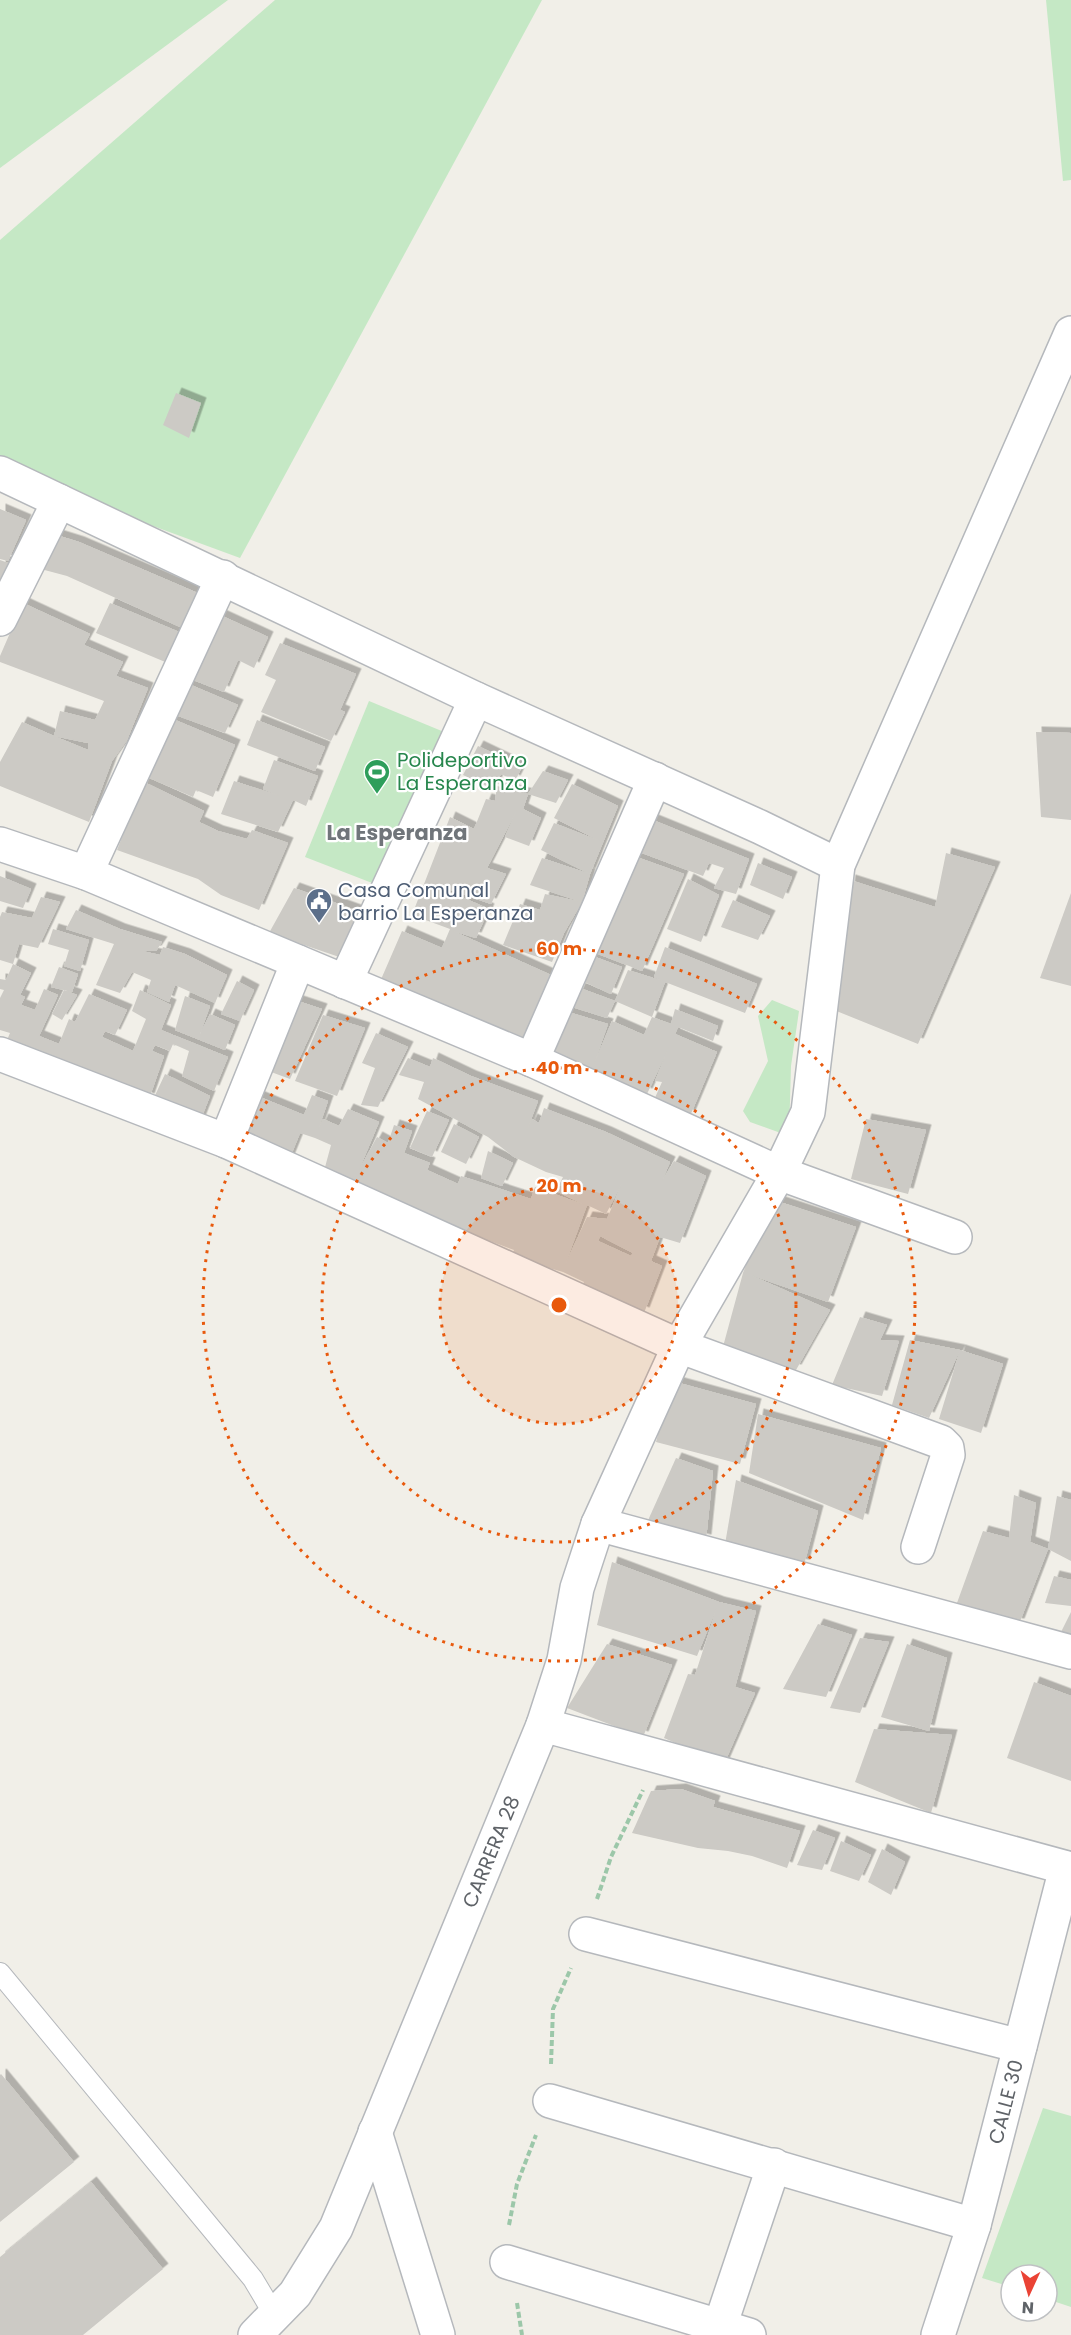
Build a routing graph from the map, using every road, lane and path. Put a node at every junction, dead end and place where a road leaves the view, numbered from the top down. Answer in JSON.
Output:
{"nodes":[{"id":1,"x":1071,"y":333,"type":"edge"},
{"id":2,"x":0,"y":473,"type":"edge"},
{"id":3,"x":59,"y":501,"type":"junction"},
{"id":4,"x":223,"y":578,"type":"junction"},
{"id":5,"x":0,"y":619,"type":"edge"},
{"id":6,"x":476,"y":699,"type":"junction"},
{"id":7,"x":654,"y":779,"type":"junction"},
{"id":8,"x":0,"y":844,"type":"edge"},
{"id":9,"x":838,"y":865,"type":"junction"},
{"id":10,"x":87,"y":873,"type":"junction"},
{"id":11,"x":298,"y":962,"type":"junction"},
{"id":12,"x":345,"y":981,"type":"junction"},
{"id":13,"x":0,"y":1054,"type":"edge"},
{"id":14,"x":532,"y":1060,"type":"junction"},
{"id":15,"x":226,"y":1141,"type":"junction"},
{"id":16,"x":779,"y":1173,"type":"junction"},
{"id":17,"x":955,"y":1237,"type":"dead end"},
{"id":18,"x":679,"y":1346,"type":"junction"},
{"id":19,"x":598,"y":1524,"type":"junction"},
{"id":20,"x":918,"y":1546,"type":"dead end"},
{"id":21,"x":1071,"y":1652,"type":"edge"},
{"id":22,"x":543,"y":1725,"type":"junction"},
{"id":23,"x":660,"y":1756,"type":"junction"},
{"id":24,"x":1068,"y":1868,"type":"edge"},
{"id":25,"x":586,"y":1934,"type":"junction"},
{"id":26,"x":0,"y":1973,"type":"edge"},
{"id":27,"x":1020,"y":2046,"type":"junction"},
{"id":28,"x":549,"y":2101,"type":"junction"},
{"id":29,"x":375,"y":2132,"type":"junction"},
{"id":30,"x":774,"y":2165,"type":"junction"},
{"id":31,"x":974,"y":2225,"type":"junction"},
{"id":32,"x":507,"y":2262,"type":"joint"},
{"id":33,"x":265,"y":2325,"type":"edge"},
{"id":34,"x":726,"y":2332,"type":"edge"},
{"id":35,"x":438,"y":2335,"type":"edge"},
{"id":36,"x":938,"y":2335,"type":"edge"}],
"edges":[{"from":1,"to":9,"type":"street","name":"CARRERA 28"},
{"from":2,"to":3,"type":"street"},
{"from":3,"to":4,"type":"street"},
{"from":3,"to":5,"type":"street"},
{"from":4,"to":6,"type":"street"},
{"from":4,"to":10,"type":"street"},
{"from":6,"to":7,"type":"street"},
{"from":6,"to":12,"type":"street"},
{"from":7,"to":9,"type":"street"},
{"from":7,"to":14,"type":"street"},
{"from":8,"to":10,"type":"street"},
{"from":9,"to":16,"type":"street","name":"CARRERA 28"},
{"from":10,"to":11,"type":"street"},
{"from":11,"to":12,"type":"street"},
{"from":11,"to":15,"type":"street"},
{"from":12,"to":14,"type":"street"},
{"from":13,"to":15,"type":"street"},
{"from":14,"to":16,"type":"street"},
{"from":15,"to":18,"type":"street"},
{"from":16,"to":17,"type":"street"},
{"from":16,"to":18,"type":"street","name":"CARRERA 28"},
{"from":18,"to":19,"type":"street","name":"CARRERA 28"},
{"from":18,"to":20,"type":"street"},
{"from":19,"to":21,"type":"street"},
{"from":19,"to":22,"type":"street","name":"CARRERA 28"},
{"from":22,"to":23,"type":"street"},
{"from":22,"to":29,"type":"street","name":"CARRERA 28"},
{"from":23,"to":24,"type":"street"},
{"from":23,"to":25,"type":"path"},
{"from":24,"to":27,"type":"street","name":"CALLE 30"},
{"from":25,"to":27,"type":"street"},
{"from":25,"to":28,"type":"path"},
{"from":26,"to":33,"type":"lane"},
{"from":27,"to":31,"type":"street","name":"CALLE 30"},
{"from":28,"to":30,"type":"street"},
{"from":28,"to":32,"type":"path"},
{"from":29,"to":33,"type":"street","name":"CARRERA 28"},
{"from":29,"to":35,"type":"street"},
{"from":30,"to":31,"type":"street"},
{"from":30,"to":34,"type":"street"},
{"from":31,"to":36,"type":"street","name":"CALLE 30"},
{"from":32,"to":34,"type":"street"}]}
